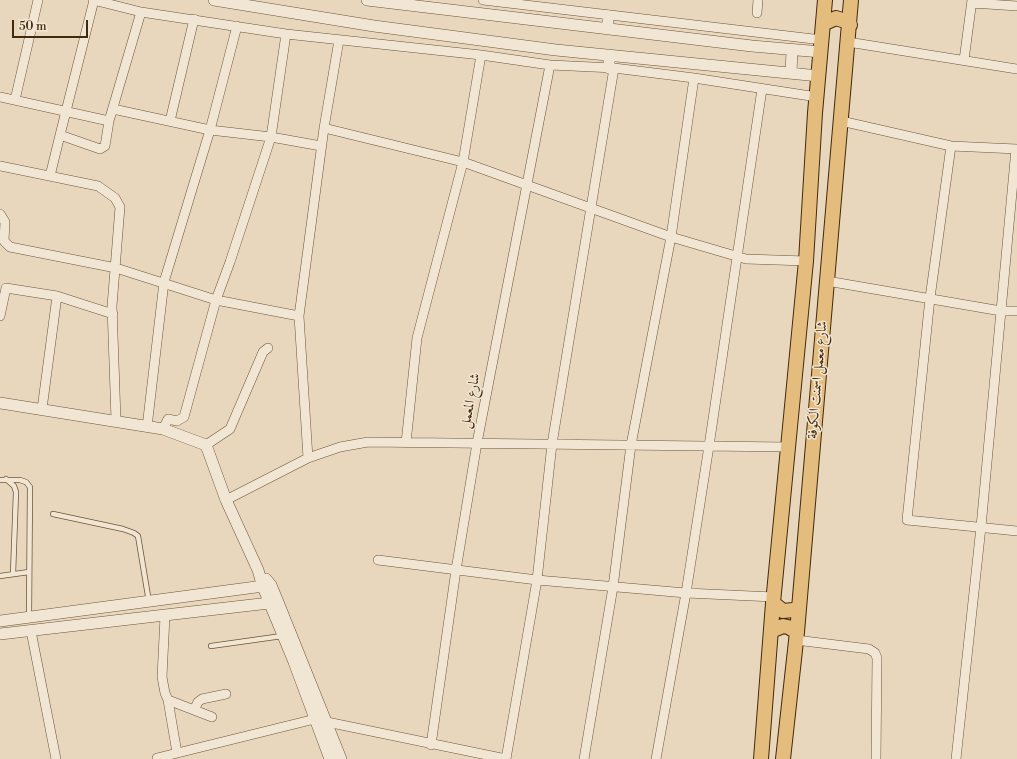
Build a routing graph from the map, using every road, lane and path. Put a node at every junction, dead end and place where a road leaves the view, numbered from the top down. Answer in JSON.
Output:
{"nodes":[{"id":1,"x":38,"y":0,"type":"edge"},
{"id":2,"x":93,"y":0,"type":"edge"},
{"id":3,"x":214,"y":0,"type":"edge"},
{"id":4,"x":367,"y":0,"type":"edge"},
{"id":5,"x":483,"y":0,"type":"edge"},
{"id":6,"x":758,"y":0,"type":"edge"},
{"id":7,"x":825,"y":0,"type":"edge"},
{"id":8,"x":851,"y":0,"type":"edge"},
{"id":9,"x":972,"y":2,"type":"edge"},
{"id":10,"x":268,"y":4,"type":"edge"},
{"id":11,"x":1017,"y":6,"type":"edge"},
{"id":12,"x":141,"y":12,"type":"junction"},
{"id":13,"x":756,"y":13,"type":"dead end"},
{"id":14,"x":608,"y":16,"type":"junction"},
{"id":15,"x":194,"y":19,"type":"junction"},
{"id":16,"x":823,"y":24,"type":"junction"},
{"id":17,"x":850,"y":25,"type":"junction"},
{"id":18,"x":237,"y":26,"type":"junction"},
{"id":19,"x":608,"y":29,"type":"junction"},
{"id":20,"x":286,"y":34,"type":"junction"},
{"id":21,"x":339,"y":40,"type":"junction"},
{"id":22,"x":848,"y":42,"type":"junction"},
{"id":23,"x":821,"y":46,"type":"junction"},
{"id":24,"x":792,"y":50,"type":"junction"},
{"id":25,"x":481,"y":55,"type":"junction"},
{"id":26,"x":609,"y":55,"type":"junction"},
{"id":27,"x":964,"y":60,"type":"junction"},
{"id":28,"x":550,"y":65,"type":"junction"},
{"id":29,"x":612,"y":68,"type":"junction"},
{"id":30,"x":1017,"y":69,"type":"edge"},
{"id":31,"x":791,"y":73,"type":"junction"},
{"id":32,"x":819,"y":76,"type":"junction"},
{"id":33,"x":694,"y":78,"type":"junction"},
{"id":34,"x":762,"y":89,"type":"junction"},
{"id":35,"x":817,"y":96,"type":"junction"},
{"id":36,"x":0,"y":97,"type":"edge"},
{"id":37,"x":15,"y":100,"type":"junction"},
{"id":38,"x":113,"y":109,"type":"junction"},
{"id":39,"x":66,"y":111,"type":"junction"},
{"id":40,"x":109,"y":121,"type":"junction"},
{"id":41,"x":170,"y":121,"type":"junction"},
{"id":42,"x":841,"y":121,"type":"junction"},
{"id":43,"x":324,"y":128,"type":"junction"},
{"id":44,"x":210,"y":130,"type":"junction"},
{"id":45,"x":60,"y":135,"type":"junction"},
{"id":46,"x":271,"y":137,"type":"junction"},
{"id":47,"x":321,"y":146,"type":"junction"},
{"id":48,"x":951,"y":146,"type":"junction"},
{"id":49,"x":1016,"y":149,"type":"edge"},
{"id":50,"x":463,"y":162,"type":"junction"},
{"id":51,"x":0,"y":166,"type":"edge"},
{"id":52,"x":50,"y":176,"type":"junction"},
{"id":53,"x":528,"y":184,"type":"junction"},
{"id":54,"x":590,"y":206,"type":"junction"},
{"id":55,"x":0,"y":214,"type":"edge"},
{"id":56,"x":671,"y":237,"type":"junction"},
{"id":57,"x":3,"y":248,"type":"edge"},
{"id":58,"x":738,"y":256,"type":"junction"},
{"id":59,"x":806,"y":260,"type":"junction"},
{"id":60,"x":116,"y":268,"type":"junction"},
{"id":61,"x":827,"y":281,"type":"junction"},
{"id":62,"x":164,"y":282,"type":"junction"},
{"id":63,"x":57,"y":296,"type":"junction"},
{"id":64,"x":930,"y":298,"type":"junction"},
{"id":65,"x":216,"y":300,"type":"junction"},
{"id":66,"x":1001,"y":311,"type":"junction"},
{"id":67,"x":1017,"y":311,"type":"edge"},
{"id":68,"x":113,"y":314,"type":"junction"},
{"id":69,"x":0,"y":316,"type":"edge"},
{"id":70,"x":299,"y":316,"type":"junction"},
{"id":71,"x":268,"y":348,"type":"dead end"},
{"id":72,"x":0,"y":403,"type":"edge"},
{"id":73,"x":42,"y":409,"type":"junction"},
{"id":74,"x":116,"y":420,"type":"junction"},
{"id":75,"x":147,"y":427,"type":"junction"},
{"id":76,"x":163,"y":429,"type":"junction"},
{"id":77,"x":406,"y":443,"type":"junction"},
{"id":78,"x":477,"y":443,"type":"junction"},
{"id":79,"x":552,"y":444,"type":"junction"},
{"id":80,"x":206,"y":445,"type":"junction"},
{"id":81,"x":631,"y":445,"type":"junction"},
{"id":82,"x":709,"y":446,"type":"junction"},
{"id":83,"x":789,"y":447,"type":"junction"},
{"id":84,"x":308,"y":458,"type":"junction"},
{"id":85,"x":6,"y":479,"type":"junction"},
{"id":86,"x":0,"y":480,"type":"edge"},
{"id":87,"x":226,"y":500,"type":"junction"},
{"id":88,"x":53,"y":514,"type":"dead end"},
{"id":89,"x":981,"y":527,"type":"junction"},
{"id":90,"x":1017,"y":531,"type":"edge"},
{"id":91,"x":378,"y":560,"type":"dead end"},
{"id":92,"x":456,"y":570,"type":"junction"},
{"id":93,"x":29,"y":572,"type":"junction"},
{"id":94,"x":13,"y":574,"type":"junction"},
{"id":95,"x":0,"y":576,"type":"edge"},
{"id":96,"x":537,"y":580,"type":"junction"},
{"id":97,"x":267,"y":586,"type":"junction"},
{"id":98,"x":613,"y":587,"type":"junction"},
{"id":99,"x":686,"y":593,"type":"junction"},
{"id":100,"x":774,"y":600,"type":"junction"},
{"id":101,"x":149,"y":602,"type":"junction"},
{"id":102,"x":274,"y":603,"type":"junction"},
{"id":103,"x":799,"y":608,"type":"junction"},
{"id":104,"x":165,"y":616,"type":"junction"},
{"id":105,"x":29,"y":618,"type":"junction"},
{"id":106,"x":0,"y":621,"type":"edge"},
{"id":107,"x":32,"y":631,"type":"junction"},
{"id":108,"x":771,"y":631,"type":"junction"},
{"id":109,"x":0,"y":634,"type":"edge"},
{"id":110,"x":282,"y":636,"type":"junction"},
{"id":111,"x":796,"y":636,"type":"junction"},
{"id":112,"x":211,"y":646,"type":"dead end"},
{"id":113,"x":226,"y":694,"type":"dead end"},
{"id":114,"x":168,"y":700,"type":"junction"},
{"id":115,"x":194,"y":710,"type":"junction"},
{"id":116,"x":212,"y":717,"type":"dead end"},
{"id":117,"x":314,"y":718,"type":"junction"},
{"id":118,"x":327,"y":722,"type":"junction"},
{"id":119,"x":431,"y":745,"type":"junction"},
{"id":120,"x":177,"y":753,"type":"junction"},
{"id":121,"x":157,"y":758,"type":"edge"},
{"id":122,"x":56,"y":759,"type":"edge"},
{"id":123,"x":330,"y":759,"type":"edge"},
{"id":124,"x":341,"y":759,"type":"edge"},
{"id":125,"x":584,"y":759,"type":"edge"},
{"id":126,"x":656,"y":759,"type":"edge"},
{"id":127,"x":761,"y":759,"type":"edge"},
{"id":128,"x":783,"y":759,"type":"edge"},
{"id":129,"x":876,"y":759,"type":"edge"},
{"id":130,"x":956,"y":759,"type":"edge"}],
"edges":[{"from":1,"to":37,"type":"street"},
{"from":2,"to":12,"type":"street"},
{"from":2,"to":39,"type":"street"},
{"from":3,"to":10,"type":"street"},
{"from":4,"to":19,"type":"street"},
{"from":5,"to":14,"type":"street"},
{"from":6,"to":13,"type":"street"},
{"from":7,"to":16,"type":"main road","name":"شارع معمل اسمنت الكوفة"},
{"from":8,"to":17,"type":"main road","name":"شارع معمل اسمنت الكوفة"},
{"from":9,"to":11,"type":"street"},
{"from":9,"to":27,"type":"street"},
{"from":10,"to":26,"type":"street"},
{"from":12,"to":15,"type":"street"},
{"from":12,"to":38,"type":"street"},
{"from":14,"to":19,"type":"street"},
{"from":14,"to":23,"type":"street"},
{"from":15,"to":18,"type":"street"},
{"from":15,"to":41,"type":"street"},
{"from":16,"to":17,"type":"main road"},
{"from":16,"to":23,"type":"main road","name":"شارع معمل اسمنت الكوفة"},
{"from":17,"to":22,"type":"main road","name":"شارع معمل اسمنت الكوفة"},
{"from":18,"to":20,"type":"street"},
{"from":18,"to":44,"type":"street"},
{"from":19,"to":24,"type":"street"},
{"from":20,"to":21,"type":"street"},
{"from":20,"to":46,"type":"street"},
{"from":21,"to":25,"type":"street"},
{"from":21,"to":43,"type":"street"},
{"from":22,"to":27,"type":"street"},
{"from":22,"to":42,"type":"main road","name":"شارع معمل اسمنت الكوفة"},
{"from":23,"to":24,"type":"street"},
{"from":23,"to":32,"type":"main road","name":"شارع معمل اسمنت الكوفة"},
{"from":24,"to":31,"type":"street"},
{"from":25,"to":28,"type":"street"},
{"from":25,"to":50,"type":"street"},
{"from":26,"to":29,"type":"street"},
{"from":26,"to":31,"type":"street"},
{"from":27,"to":30,"type":"street"},
{"from":28,"to":29,"type":"street"},
{"from":28,"to":53,"type":"street","name":"شارع المعمل"},
{"from":29,"to":33,"type":"street"},
{"from":29,"to":54,"type":"street"},
{"from":31,"to":32,"type":"street"},
{"from":32,"to":35,"type":"main road","name":"شارع معمل اسمنت الكوفة"},
{"from":33,"to":34,"type":"street"},
{"from":33,"to":56,"type":"street"},
{"from":34,"to":35,"type":"street"},
{"from":34,"to":58,"type":"street"},
{"from":35,"to":59,"type":"main road","name":"شارع معمل اسمنت الكوفة"},
{"from":36,"to":37,"type":"street"},
{"from":37,"to":39,"type":"street"},
{"from":38,"to":40,"type":"street"},
{"from":38,"to":41,"type":"street"},
{"from":39,"to":40,"type":"street"},
{"from":39,"to":45,"type":"street"},
{"from":40,"to":45,"type":"street"},
{"from":41,"to":44,"type":"street"},
{"from":42,"to":48,"type":"street"},
{"from":42,"to":61,"type":"main road","name":"شارع معمل اسمنت الكوفة"},
{"from":43,"to":47,"type":"street"},
{"from":43,"to":50,"type":"street"},
{"from":44,"to":46,"type":"street"},
{"from":44,"to":62,"type":"street"},
{"from":45,"to":52,"type":"street"},
{"from":46,"to":47,"type":"street"},
{"from":46,"to":65,"type":"street"},
{"from":47,"to":70,"type":"street"},
{"from":48,"to":49,"type":"street"},
{"from":48,"to":64,"type":"street"},
{"from":49,"to":66,"type":"street"},
{"from":50,"to":53,"type":"street"},
{"from":50,"to":77,"type":"street"},
{"from":51,"to":52,"type":"street"},
{"from":52,"to":60,"type":"street"},
{"from":53,"to":54,"type":"street"},
{"from":53,"to":78,"type":"street","name":"شارع المعمل"},
{"from":54,"to":56,"type":"street"},
{"from":54,"to":79,"type":"street"},
{"from":55,"to":57,"type":"street"},
{"from":56,"to":58,"type":"street"},
{"from":56,"to":81,"type":"street"},
{"from":57,"to":60,"type":"street"},
{"from":58,"to":59,"type":"street"},
{"from":58,"to":82,"type":"street"},
{"from":59,"to":83,"type":"main road","name":"شارع معمل اسمنت الكوفة"},
{"from":60,"to":62,"type":"street"},
{"from":60,"to":68,"type":"street"},
{"from":61,"to":64,"type":"street"},
{"from":61,"to":103,"type":"main road","name":"شارع معمل اسمنت الكوفة"},
{"from":62,"to":65,"type":"street"},
{"from":62,"to":75,"type":"street"},
{"from":63,"to":68,"type":"street"},
{"from":63,"to":69,"type":"street"},
{"from":63,"to":73,"type":"street"},
{"from":64,"to":66,"type":"street"},
{"from":64,"to":89,"type":"street"},
{"from":65,"to":70,"type":"street"},
{"from":65,"to":76,"type":"street"},
{"from":66,"to":67,"type":"street"},
{"from":66,"to":89,"type":"street"},
{"from":68,"to":74,"type":"street"},
{"from":70,"to":84,"type":"street"},
{"from":71,"to":80,"type":"street"},
{"from":72,"to":73,"type":"street"},
{"from":73,"to":74,"type":"street"},
{"from":74,"to":75,"type":"street"},
{"from":75,"to":76,"type":"street"},
{"from":76,"to":80,"type":"street"},
{"from":77,"to":78,"type":"street"},
{"from":77,"to":84,"type":"street"},
{"from":78,"to":79,"type":"street"},
{"from":78,"to":92,"type":"street","name":"شارع المعمل"},
{"from":79,"to":81,"type":"street"},
{"from":79,"to":96,"type":"street"},
{"from":80,"to":87,"type":"street"},
{"from":81,"to":82,"type":"street"},
{"from":81,"to":98,"type":"street"},
{"from":82,"to":83,"type":"street"},
{"from":82,"to":99,"type":"street"},
{"from":83,"to":100,"type":"main road","name":"شارع معمل اسمنت الكوفة"},
{"from":84,"to":87,"type":"street"},
{"from":85,"to":86,"type":"lane"},
{"from":85,"to":93,"type":"lane"},
{"from":85,"to":94,"type":"lane"},
{"from":87,"to":97,"type":"street"},
{"from":88,"to":101,"type":"lane"},
{"from":89,"to":90,"type":"street"},
{"from":89,"to":130,"type":"street"},
{"from":91,"to":92,"type":"street"},
{"from":92,"to":96,"type":"street"},
{"from":92,"to":119,"type":"street","name":"شارع المعمل"},
{"from":93,"to":94,"type":"lane"},
{"from":93,"to":105,"type":"lane"},
{"from":94,"to":95,"type":"lane"},
{"from":96,"to":98,"type":"street"},
{"from":96,"to":119,"type":"street"},
{"from":97,"to":101,"type":"street"},
{"from":97,"to":102,"type":"street"},
{"from":98,"to":99,"type":"street"},
{"from":98,"to":125,"type":"street"},
{"from":99,"to":100,"type":"street"},
{"from":99,"to":126,"type":"street"},
{"from":100,"to":103,"type":"main road"},
{"from":100,"to":108,"type":"main road","name":"شارع معمل اسمنت الكوفة"},
{"from":101,"to":105,"type":"street"},
{"from":102,"to":104,"type":"street"},
{"from":102,"to":110,"type":"street"},
{"from":102,"to":118,"type":"street"},
{"from":103,"to":111,"type":"main road","name":"شارع معمل اسمنت الكوفة"},
{"from":104,"to":107,"type":"street"},
{"from":104,"to":114,"type":"street"},
{"from":105,"to":106,"type":"street"},
{"from":107,"to":109,"type":"street"},
{"from":107,"to":122,"type":"street"},
{"from":108,"to":111,"type":"main road"},
{"from":108,"to":127,"type":"main road","name":"شارع معمل اسمنت الكوفة"},
{"from":110,"to":112,"type":"lane"},
{"from":110,"to":117,"type":"street"},
{"from":111,"to":128,"type":"main road","name":"شارع معمل اسمنت الكوفة"},
{"from":111,"to":129,"type":"street"},
{"from":113,"to":115,"type":"street"},
{"from":114,"to":115,"type":"street"},
{"from":114,"to":120,"type":"street"},
{"from":115,"to":116,"type":"street"},
{"from":117,"to":120,"type":"street"},
{"from":117,"to":123,"type":"street"},
{"from":118,"to":119,"type":"street"},
{"from":118,"to":124,"type":"street"},
{"from":120,"to":121,"type":"street"}]}
